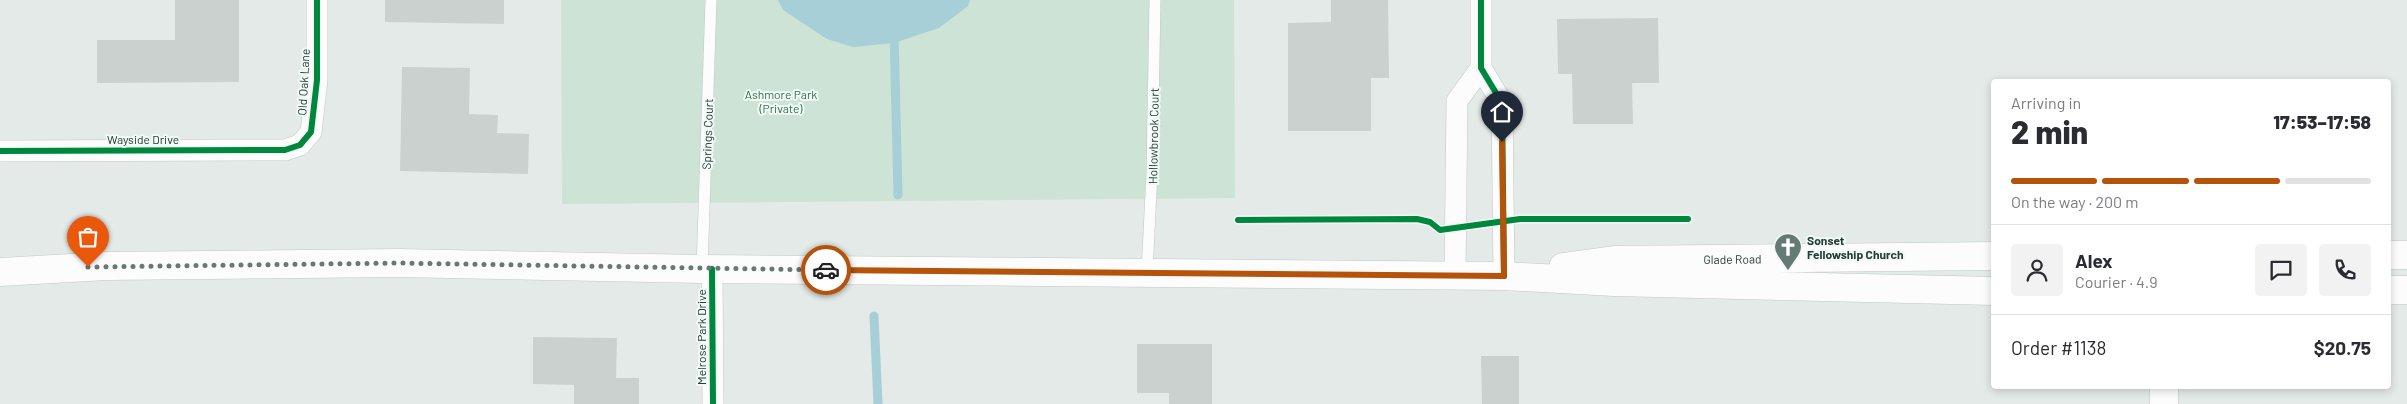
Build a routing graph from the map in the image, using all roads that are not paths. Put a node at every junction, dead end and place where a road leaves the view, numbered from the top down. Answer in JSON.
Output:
{"nodes":[{"id":1,"x":317,"y":0,"type":"edge"},
{"id":2,"x":712,"y":0,"type":"edge"},
{"id":3,"x":1155,"y":0,"type":"edge"},
{"id":4,"x":1481,"y":0,"type":"edge"},
{"id":5,"x":1481,"y":68,"type":"junction"},
{"id":6,"x":286,"y":150,"type":"joint"},
{"id":7,"x":0,"y":151,"type":"edge"},
{"id":8,"x":2391,"y":254,"type":"edge"},
{"id":9,"x":2407,"y":254,"type":"edge"},
{"id":10,"x":1991,"y":256,"type":"edge"},
{"id":11,"x":707,"y":269,"type":"junction"},
{"id":12,"x":0,"y":272,"type":"edge"},
{"id":13,"x":1147,"y":272,"type":"junction"},
{"id":14,"x":1455,"y":275,"type":"junction"},
{"id":15,"x":1504,"y":276,"type":"junction"},
{"id":16,"x":2391,"y":290,"type":"edge"},
{"id":17,"x":2407,"y":290,"type":"edge"},
{"id":18,"x":1991,"y":291,"type":"edge"},
{"id":19,"x":2164,"y":389,"type":"edge"},
{"id":20,"x":713,"y":404,"type":"edge"},
{"id":21,"x":2164,"y":404,"type":"edge"}],
"edges":[{"from":1,"to":6,"type":"street","name":"Old Oak Lane"},
{"from":2,"to":11,"type":"lane","name":"Springs Court"},
{"from":3,"to":13,"type":"lane","name":"Hollowbrook Court"},
{"from":4,"to":5,"type":"street"},
{"from":5,"to":14,"type":"street"},
{"from":5,"to":15,"type":"street"},
{"from":6,"to":7,"type":"street","name":"Wayside Drive"},
{"from":8,"to":9,"type":"main road"},
{"from":10,"to":15,"type":"main road","name":"Glade Road"},
{"from":11,"to":12,"type":"main road","name":"Glade Road"},
{"from":11,"to":13,"type":"main road","name":"Glade Road"},
{"from":11,"to":20,"type":"street","name":"Melrose Park Drive"},
{"from":13,"to":14,"type":"main road","name":"Glade Road"},
{"from":14,"to":15,"type":"main road","name":"Glade Road"},
{"from":15,"to":18,"type":"main road","name":"Glade Road"},
{"from":16,"to":17,"type":"main road"},
{"from":19,"to":21,"type":"main road"}]}
